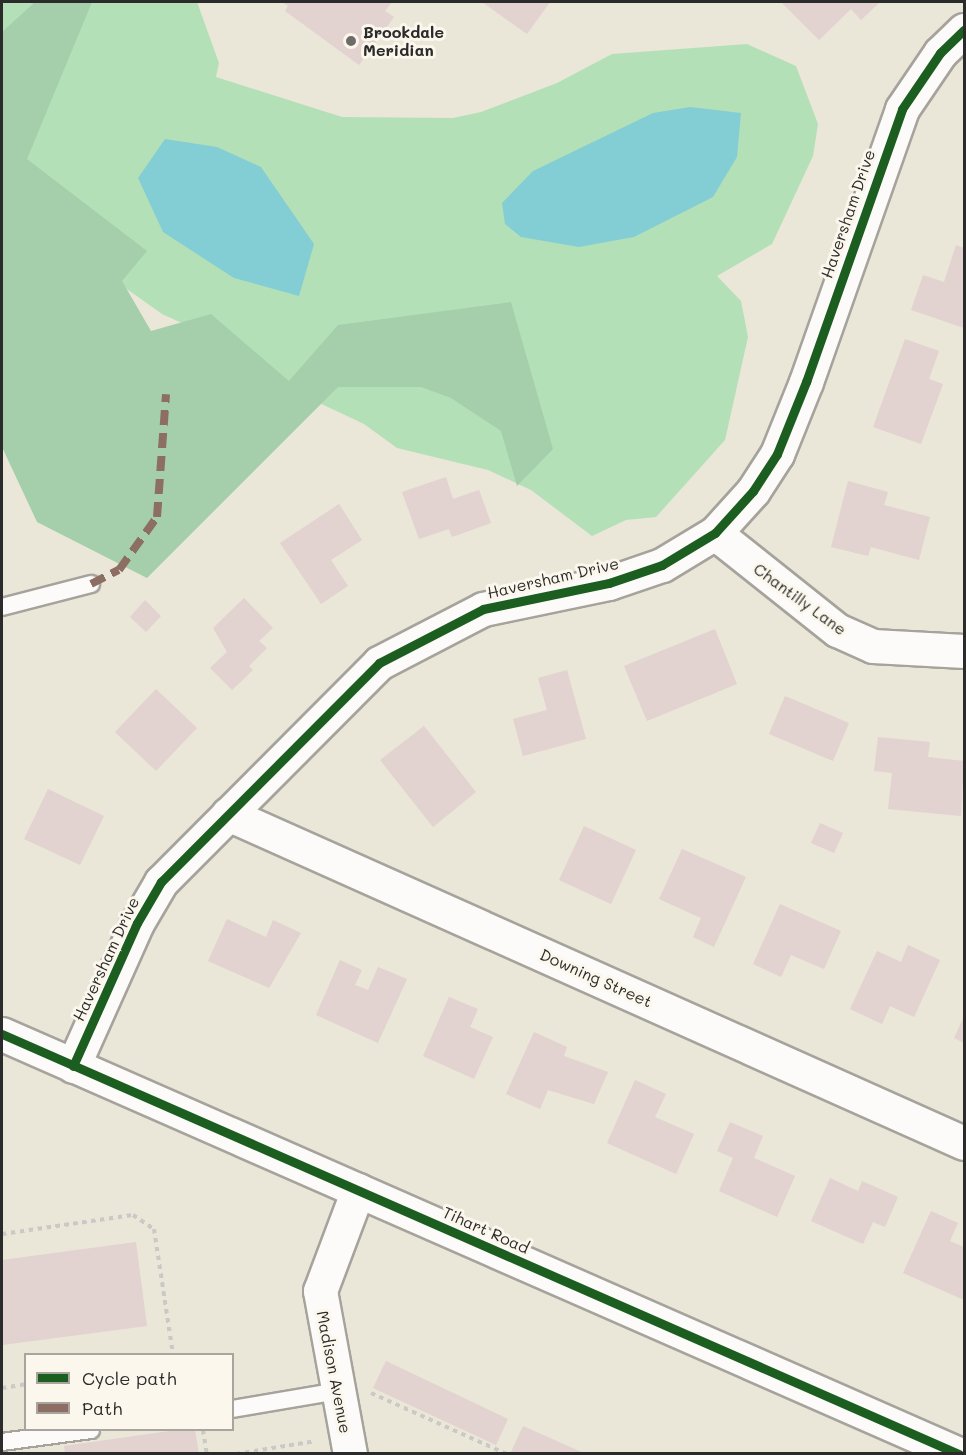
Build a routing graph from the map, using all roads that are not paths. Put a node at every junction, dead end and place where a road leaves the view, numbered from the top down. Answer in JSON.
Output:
{"nodes":[{"id":1,"x":964,"y":30,"type":"edge"},
{"id":2,"x":715,"y":533,"type":"junction"},
{"id":3,"x":91,"y":584,"type":"dead end"},
{"id":4,"x":2,"y":607,"type":"edge"},
{"id":5,"x":964,"y":651,"type":"edge"},
{"id":6,"x":228,"y":814,"type":"junction"},
{"id":7,"x":2,"y":1034,"type":"edge"},
{"id":8,"x":73,"y":1066,"type":"junction"},
{"id":9,"x":964,"y":1143,"type":"edge"},
{"id":10,"x":358,"y":1190,"type":"junction"},
{"id":11,"x":338,"y":1391,"type":"junction"},
{"id":12,"x":234,"y":1409,"type":"edge"},
{"id":13,"x":84,"y":1431,"type":"edge"},
{"id":14,"x":2,"y":1443,"type":"edge"},
{"id":15,"x":337,"y":1447,"type":"edge"},
{"id":16,"x":959,"y":1454,"type":"edge"}],
"edges":[{"from":1,"to":2,"type":"street","name":"Haversham Drive"},
{"from":2,"to":5,"type":"street","name":"Chantilly Lane"},
{"from":2,"to":6,"type":"street","name":"Haversham Drive"},
{"from":3,"to":4,"type":"lane"},
{"from":6,"to":8,"type":"street","name":"Haversham Drive"},
{"from":6,"to":9,"type":"street","name":"Downing Street"},
{"from":7,"to":8,"type":"street","name":"Tihart Road"},
{"from":8,"to":10,"type":"street","name":"Tihart Road"},
{"from":10,"to":11,"type":"street","name":"Madison Avenue"},
{"from":10,"to":16,"type":"street","name":"Tihart Road"},
{"from":11,"to":12,"type":"lane"},
{"from":11,"to":15,"type":"street","name":"Madison Avenue"},
{"from":13,"to":14,"type":"lane"}]}
